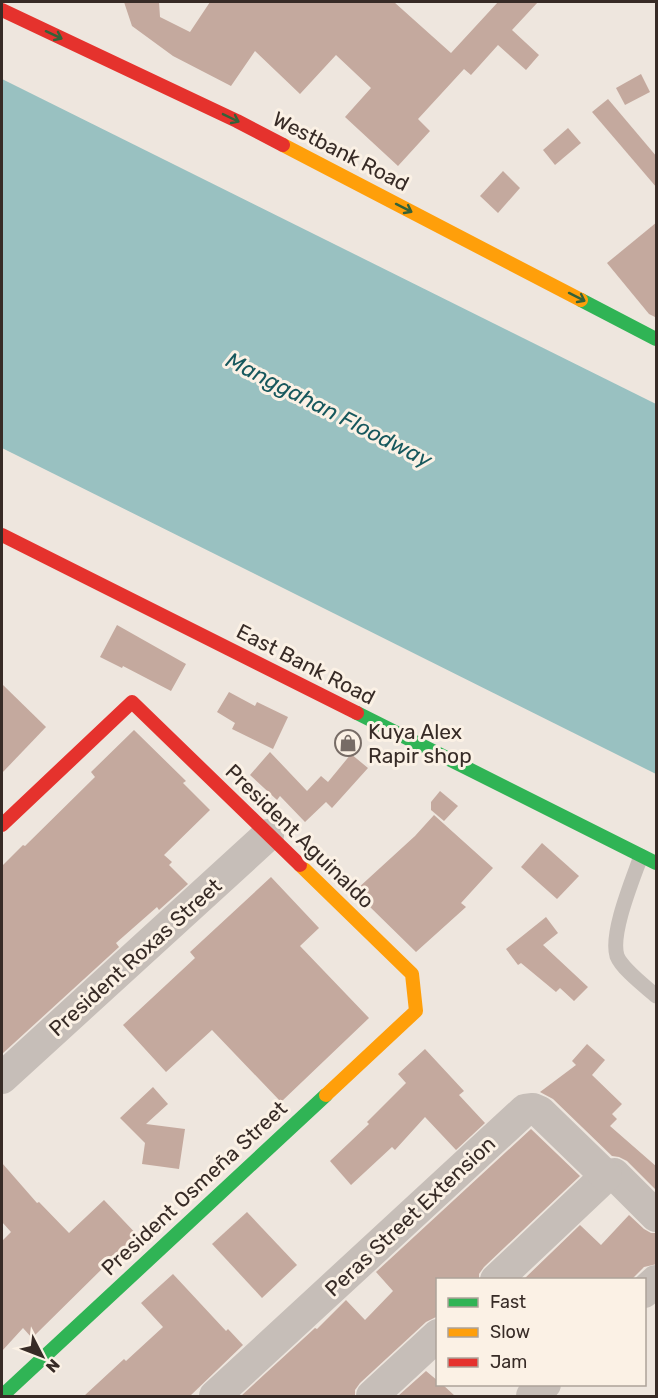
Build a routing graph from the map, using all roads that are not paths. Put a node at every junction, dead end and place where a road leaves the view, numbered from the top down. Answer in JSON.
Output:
{"nodes":[{"id":1,"x":8,"y":8,"type":"edge"},
{"id":2,"x":657,"y":339,"type":"edge"},
{"id":3,"x":2,"y":535,"type":"edge"},
{"id":4,"x":2,"y":825,"type":"edge"},
{"id":5,"x":268,"y":835,"type":"junction"},
{"id":6,"x":641,"y":855,"type":"junction"},
{"id":7,"x":657,"y":863,"type":"edge"},
{"id":8,"x":657,"y":996,"type":"edge"},
{"id":9,"x":416,"y":1011,"type":"joint"},
{"id":10,"x":2,"y":1078,"type":"edge"},
{"id":11,"x":610,"y":1175,"type":"junction"},
{"id":12,"x":657,"y":1215,"type":"edge"},
{"id":13,"x":498,"y":1278,"type":"edge"},
{"id":14,"x":436,"y":1337,"type":"edge"},
{"id":15,"x":2,"y":1396,"type":"edge"},
{"id":16,"x":215,"y":1396,"type":"edge"},
{"id":17,"x":372,"y":1396,"type":"edge"}],
"edges":[{"from":1,"to":2,"type":"street","name":"Westbank Road","one_way":true},
{"from":3,"to":6,"type":"street","name":"East Bank Road"},
{"from":4,"to":5,"type":"street","name":"President Aguinaldo"},
{"from":5,"to":9,"type":"street","name":"President Aguinaldo"},
{"from":5,"to":10,"type":"street","name":"President Roxas Street"},
{"from":6,"to":7,"type":"street","name":"East Bank Road"},
{"from":6,"to":8,"type":"lane"},
{"from":9,"to":15,"type":"street","name":"President Osmeña Street"},
{"from":11,"to":12,"type":"street"},
{"from":11,"to":13,"type":"street"},
{"from":11,"to":16,"type":"street","name":"Peras Street Extension"},
{"from":14,"to":17,"type":"street"}]}
